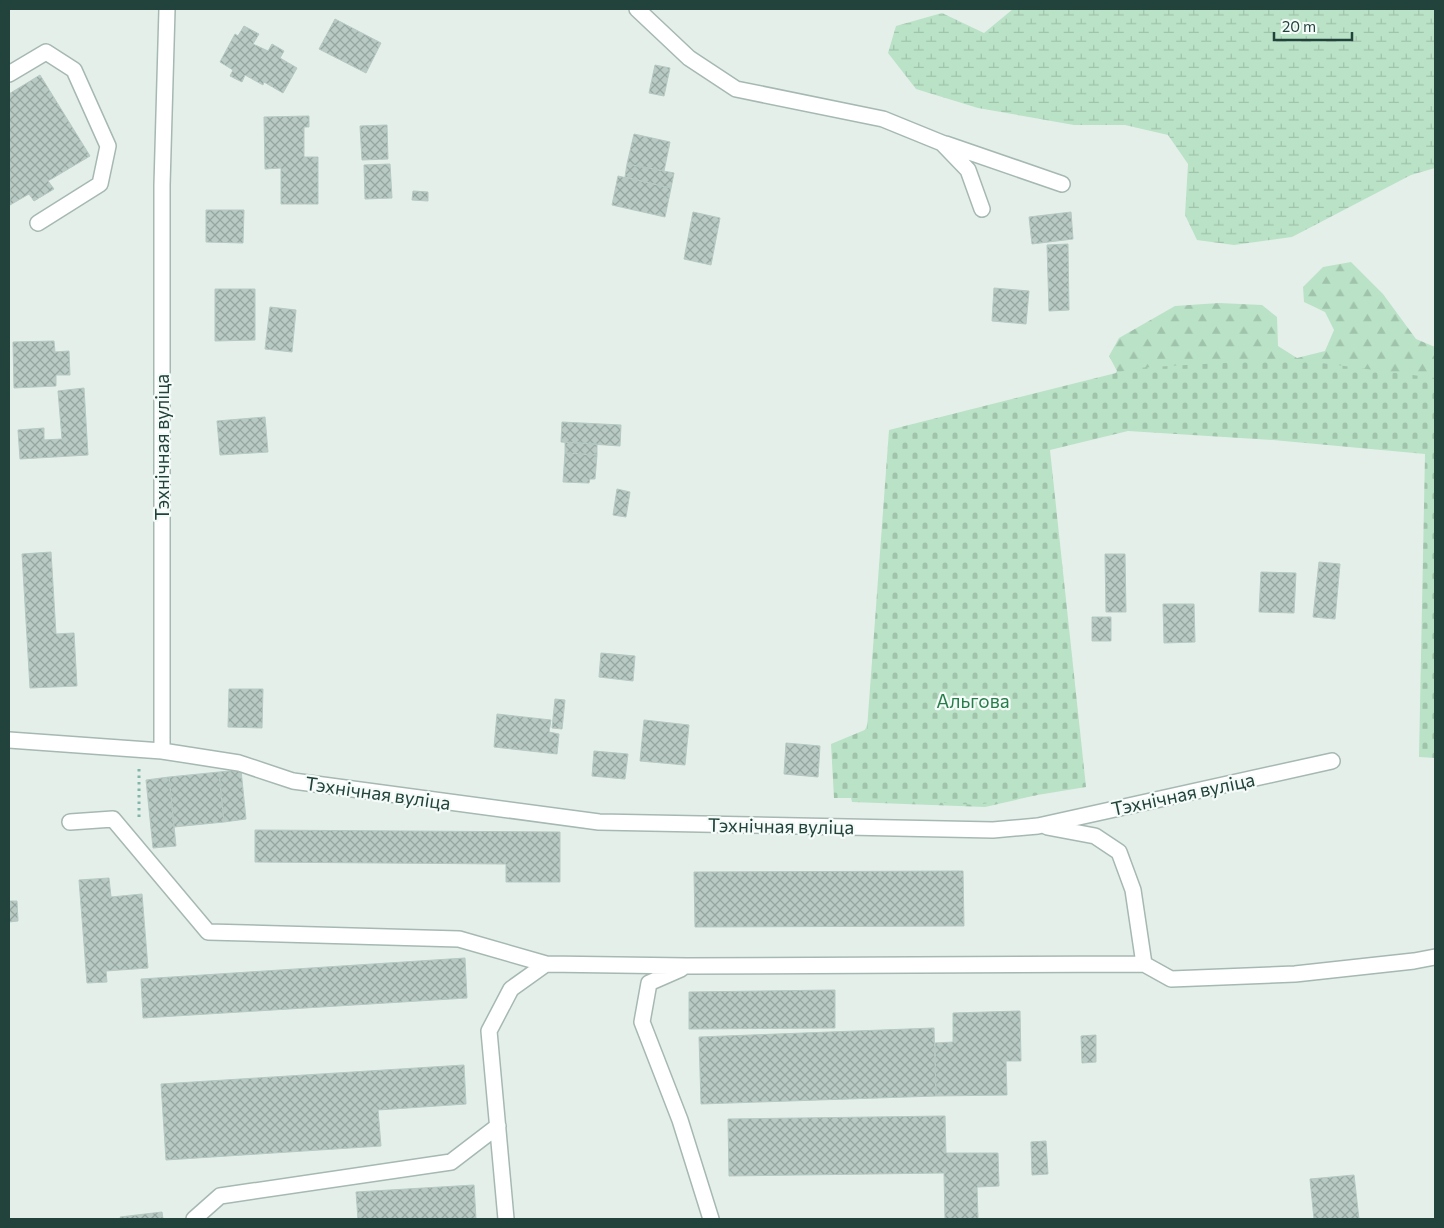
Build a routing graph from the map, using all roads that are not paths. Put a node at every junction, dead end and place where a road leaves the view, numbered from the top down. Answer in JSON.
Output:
{"nodes":[{"id":1,"x":167,"y":9,"type":"edge"},
{"id":2,"x":637,"y":9,"type":"edge"},
{"id":3,"x":9,"y":74,"type":"edge"},
{"id":4,"x":942,"y":143,"type":"junction"},
{"id":5,"x":1062,"y":184,"type":"dead end"},
{"id":6,"x":982,"y":209,"type":"dead end"},
{"id":7,"x":38,"y":223,"type":"dead end"},
{"id":8,"x":9,"y":740,"type":"edge"},
{"id":9,"x":162,"y":750,"type":"junction"},
{"id":10,"x":1332,"y":761,"type":"dead end"},
{"id":11,"x":70,"y":822,"type":"dead end"},
{"id":12,"x":1038,"y":826,"type":"junction"},
{"id":13,"x":1435,"y":957,"type":"edge"},
{"id":14,"x":546,"y":964,"type":"junction"},
{"id":15,"x":1144,"y":964,"type":"junction"},
{"id":16,"x":687,"y":966,"type":"junction"},
{"id":17,"x":498,"y":1126,"type":"junction"},
{"id":18,"x":194,"y":1219,"type":"edge"},
{"id":19,"x":506,"y":1219,"type":"edge"},
{"id":20,"x":711,"y":1219,"type":"edge"}],
"edges":[{"from":1,"to":9,"type":"street","name":"Тэхнічная вуліца"},
{"from":2,"to":4,"type":"street"},
{"from":3,"to":7,"type":"street"},
{"from":4,"to":5,"type":"street"},
{"from":4,"to":6,"type":"street"},
{"from":8,"to":9,"type":"street"},
{"from":9,"to":12,"type":"street","name":"Тэхнічная вуліца"},
{"from":10,"to":12,"type":"street","name":"Тэхнічная вуліца"},
{"from":11,"to":14,"type":"street"},
{"from":12,"to":15,"type":"street"},
{"from":13,"to":15,"type":"street"},
{"from":14,"to":16,"type":"street"},
{"from":14,"to":17,"type":"street"},
{"from":15,"to":16,"type":"street"},
{"from":16,"to":20,"type":"street"},
{"from":17,"to":18,"type":"street"},
{"from":17,"to":19,"type":"street"}]}
